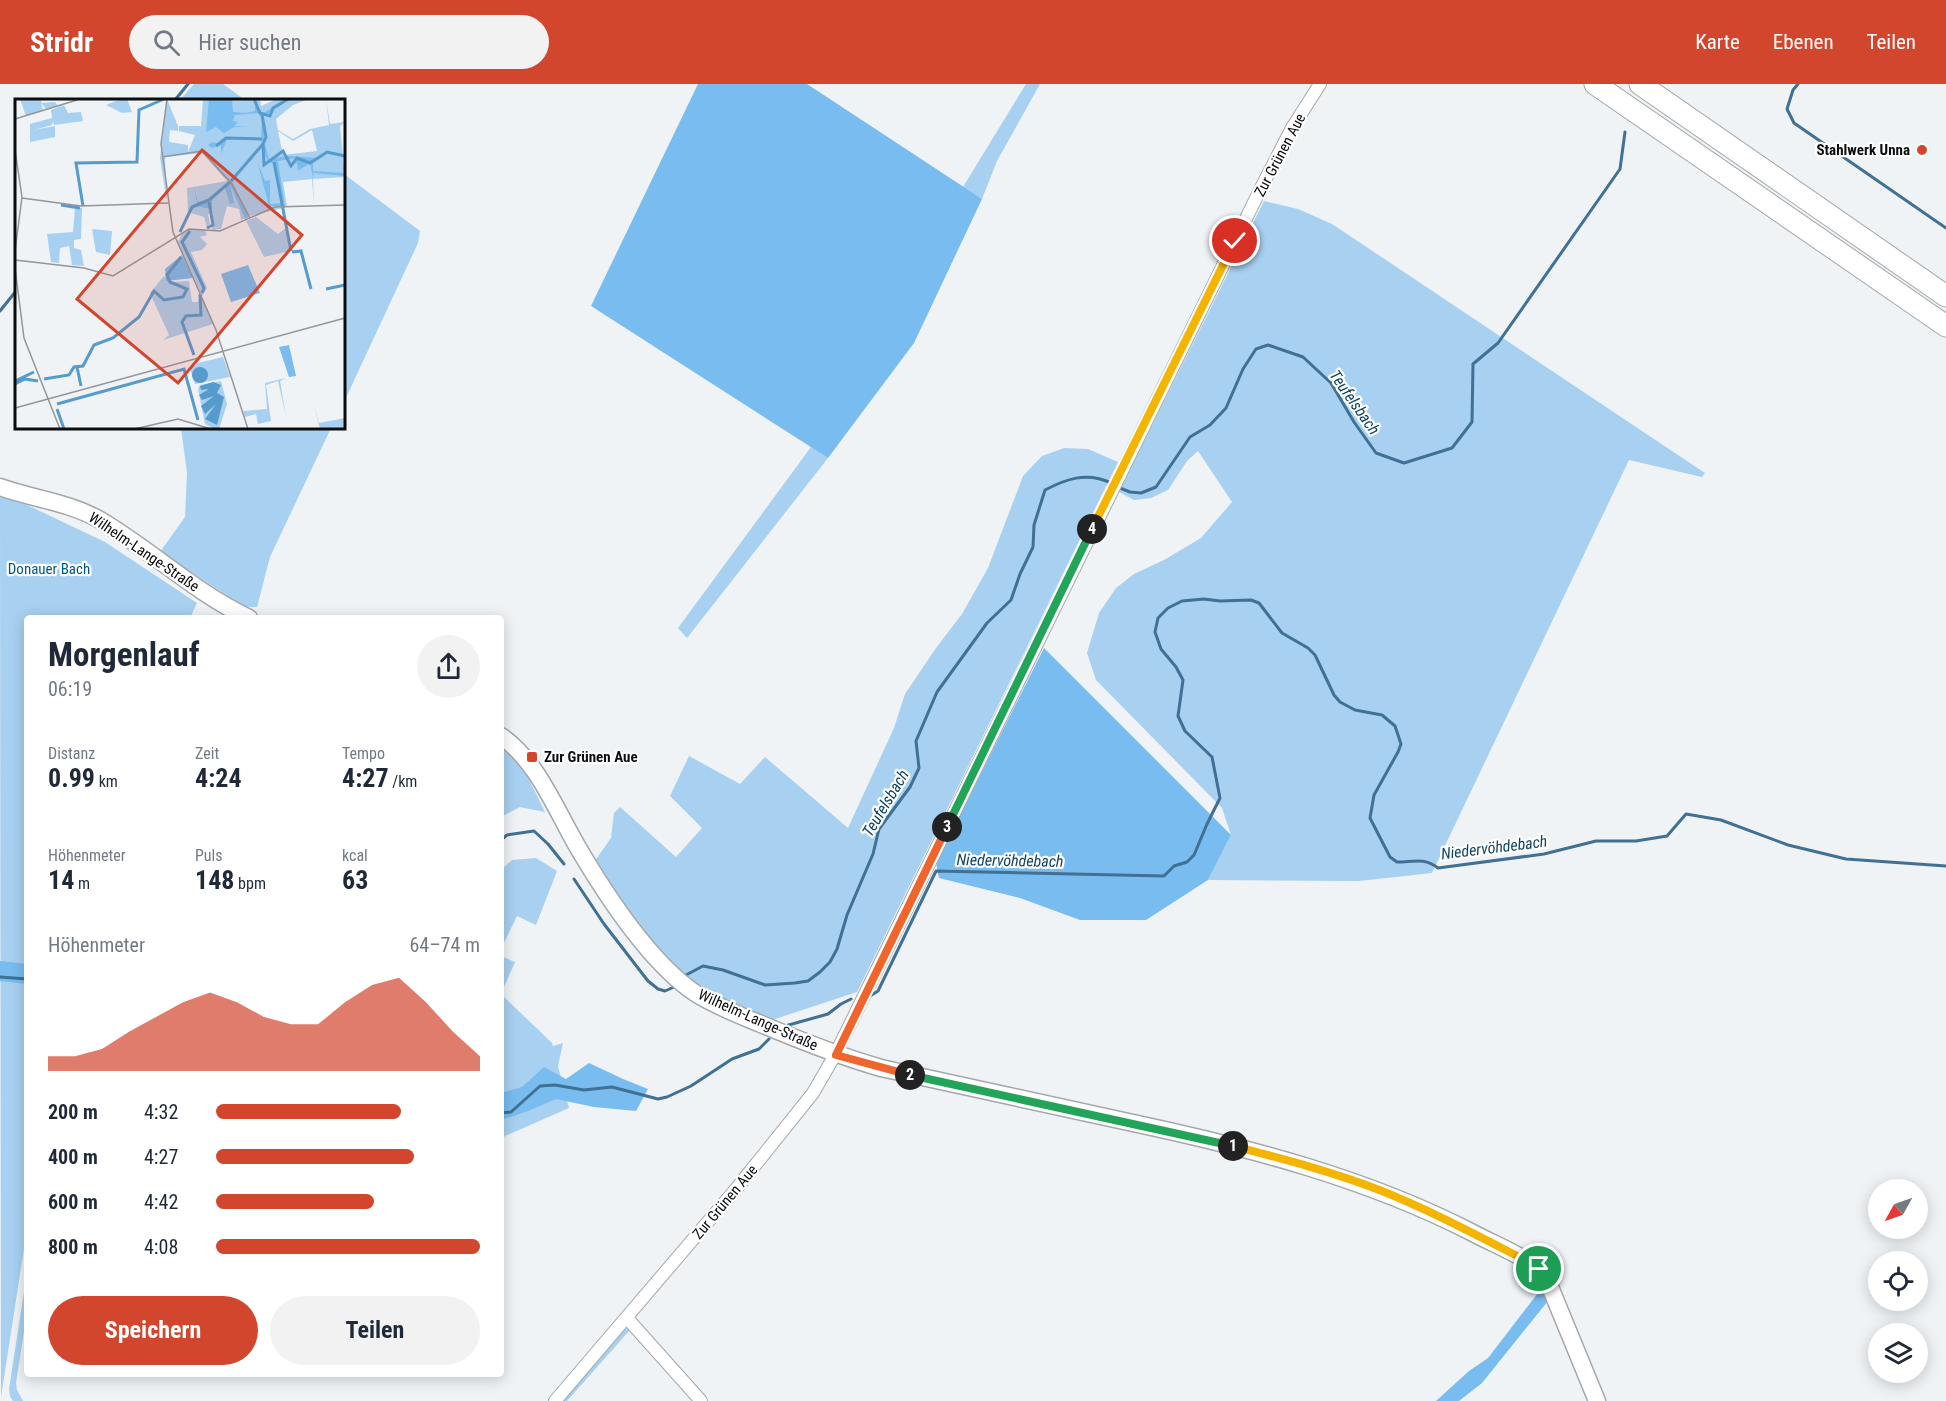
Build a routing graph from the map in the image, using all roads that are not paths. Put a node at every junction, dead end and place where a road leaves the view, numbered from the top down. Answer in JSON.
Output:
{"nodes":[{"id":1,"x":1320,"y":84,"type":"edge"},
{"id":2,"x":1595,"y":84,"type":"edge"},
{"id":3,"x":1640,"y":84,"type":"edge"},
{"id":4,"x":1946,"y":296,"type":"edge"},
{"id":5,"x":1946,"y":326,"type":"edge"},
{"id":6,"x":0,"y":487,"type":"edge"},
{"id":7,"x":243,"y":615,"type":"edge"},
{"id":8,"x":504,"y":738,"type":"edge"},
{"id":9,"x":836,"y":1055,"type":"junction"},
{"id":10,"x":627,"y":1318,"type":"junction"},
{"id":11,"x":555,"y":1401,"type":"edge"},
{"id":12,"x":701,"y":1401,"type":"edge"},
{"id":13,"x":1597,"y":1401,"type":"edge"}],
"edges":[{"from":1,"to":9,"type":"street","name":"Zur Grünen Aue"},
{"from":2,"to":5,"type":"highway"},
{"from":3,"to":4,"type":"highway"},
{"from":6,"to":7,"type":"street","name":"Wilhelm-Lange-Straße"},
{"from":8,"to":9,"type":"street","name":"Wilhelm-Lange-Straße"},
{"from":9,"to":10,"type":"street","name":"Zur Grünen Aue"},
{"from":9,"to":13,"type":"street","name":"Wilhelm-Lange-Straße"},
{"from":10,"to":11,"type":"street","name":"Zur Grünen Aue"},
{"from":10,"to":12,"type":"street"}]}
